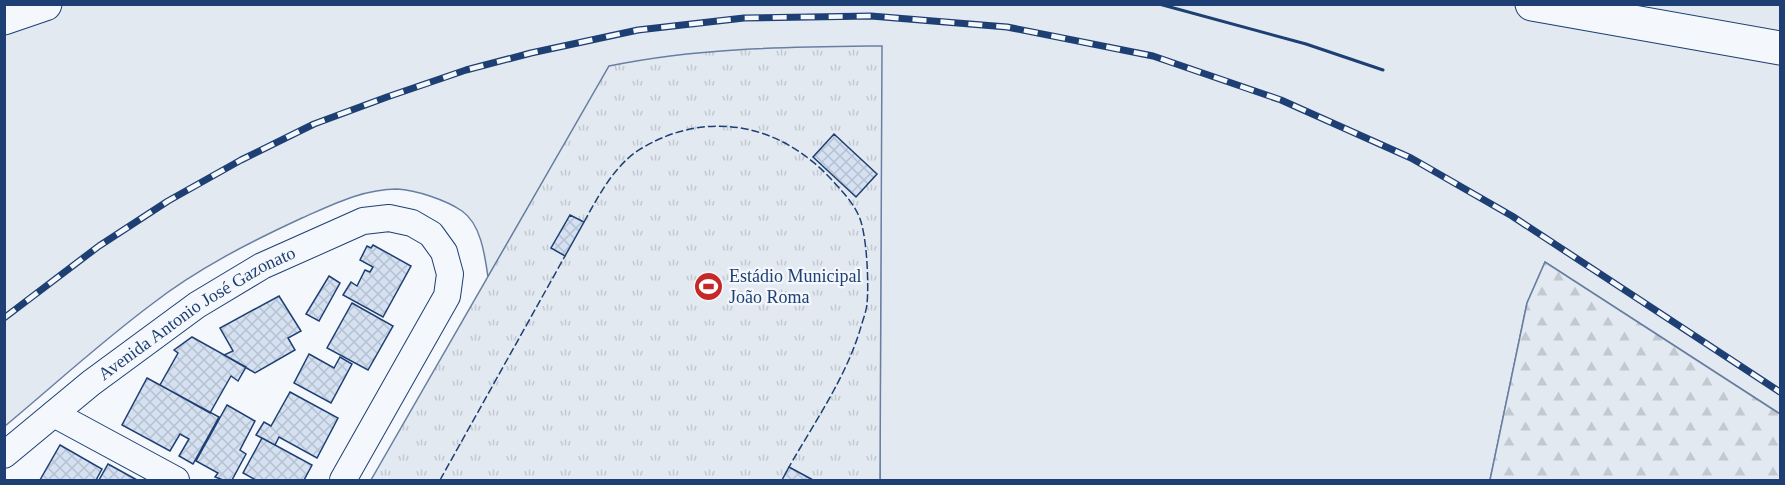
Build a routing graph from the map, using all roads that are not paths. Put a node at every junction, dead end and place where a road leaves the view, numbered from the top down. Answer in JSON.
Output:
{"nodes":[{"id":1,"x":45,"y":4,"type":"edge"},
{"id":2,"x":1532,"y":4,"type":"edge"},
{"id":3,"x":4,"y":18,"type":"edge"},
{"id":4,"x":1780,"y":48,"type":"edge"},
{"id":5,"x":54,"y":414,"type":"junction"},
{"id":6,"x":4,"y":455,"type":"edge"},
{"id":7,"x":176,"y":480,"type":"edge"},
{"id":8,"x":343,"y":480,"type":"edge"}],
"edges":[{"from":1,"to":3,"type":"main road"},
{"from":2,"to":4,"type":"main road"},
{"from":5,"to":6,"type":"street","name":"Avenida Antonio José Gazonato"},
{"from":5,"to":7,"type":"street"},
{"from":5,"to":8,"type":"street","name":"Avenida Antonio José Gazonato"}]}
